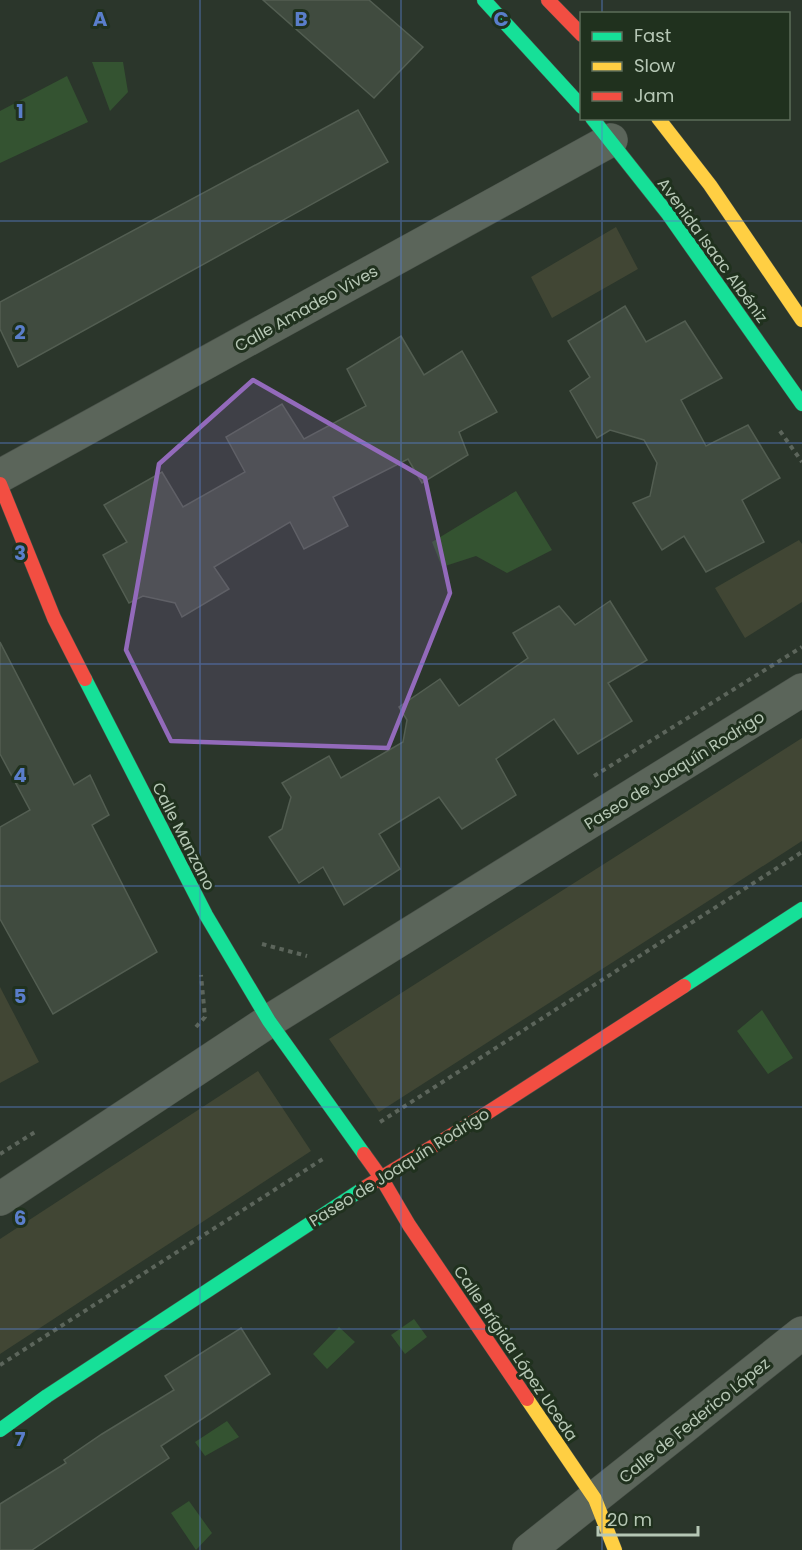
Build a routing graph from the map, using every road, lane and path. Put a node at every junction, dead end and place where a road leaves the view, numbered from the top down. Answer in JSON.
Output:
{"nodes":[{"id":1,"x":484,"y":0,"type":"edge"},
{"id":2,"x":548,"y":0,"type":"edge"},
{"id":3,"x":580,"y":33,"type":"edge"},
{"id":4,"x":580,"y":105,"type":"edge"},
{"id":5,"x":660,"y":120,"type":"edge"},
{"id":6,"x":602,"y":129,"type":"edge"},
{"id":7,"x":802,"y":320,"type":"edge"},
{"id":8,"x":802,"y":404,"type":"edge"},
{"id":9,"x":0,"y":476,"type":"edge"},
{"id":10,"x":0,"y":484,"type":"edge"},
{"id":11,"x":802,"y":690,"type":"edge"},
{"id":12,"x":802,"y":852,"type":"edge"},
{"id":13,"x":802,"y":909,"type":"edge"},
{"id":14,"x":258,"y":943,"type":"dead end"},
{"id":15,"x":314,"y":952,"type":"dead end"},
{"id":16,"x":200,"y":967,"type":"dead end"},
{"id":17,"x":269,"y":1021,"type":"junction"},
{"id":18,"x":191,"y":1032,"type":"dead end"},
{"id":19,"x":44,"y":1126,"type":"dead end"},
{"id":20,"x":354,"y":1139,"type":"junction"},
{"id":21,"x":0,"y":1154,"type":"edge"},
{"id":22,"x":382,"y":1179,"type":"junction"},
{"id":23,"x":0,"y":1199,"type":"edge"},
{"id":24,"x":802,"y":1333,"type":"edge"},
{"id":25,"x":0,"y":1365,"type":"edge"},
{"id":26,"x":0,"y":1430,"type":"edge"},
{"id":27,"x":595,"y":1499,"type":"junction"},
{"id":28,"x":529,"y":1550,"type":"edge"},
{"id":29,"x":615,"y":1550,"type":"edge"}],
"edges":[{"from":1,"to":4,"type":"street"},
{"from":2,"to":3,"type":"street"},
{"from":5,"to":7,"type":"street","name":"Avenida Isaac Albéniz"},
{"from":6,"to":8,"type":"street","name":"Avenida Isaac Albéniz"},
{"from":6,"to":9,"type":"street","name":"Calle Amadeo Vives"},
{"from":10,"to":17,"type":"street","name":"Calle Manzano"},
{"from":11,"to":17,"type":"street","name":"Paseo de Joaquín Rodrigo"},
{"from":12,"to":20,"type":"path"},
{"from":13,"to":22,"type":"street","name":"Paseo de Joaquín Rodrigo"},
{"from":14,"to":15,"type":"path"},
{"from":16,"to":18,"type":"path"},
{"from":17,"to":20,"type":"street","name":"Calle Manzano"},
{"from":17,"to":23,"type":"street","name":"Paseo de Joaquín Rodrigo"},
{"from":19,"to":21,"type":"path"},
{"from":20,"to":22,"type":"street","name":"Calle Manzano"},
{"from":20,"to":25,"type":"path"},
{"from":22,"to":26,"type":"street","name":"Paseo de Joaquín Rodrigo"},
{"from":22,"to":27,"type":"street","name":"Calle Brígida López Uceda"},
{"from":24,"to":27,"type":"street","name":"Calle de Federico López"},
{"from":27,"to":28,"type":"street","name":"Calle de Federico López"},
{"from":27,"to":29,"type":"street","name":"Calle Brígida López Uceda"}]}
